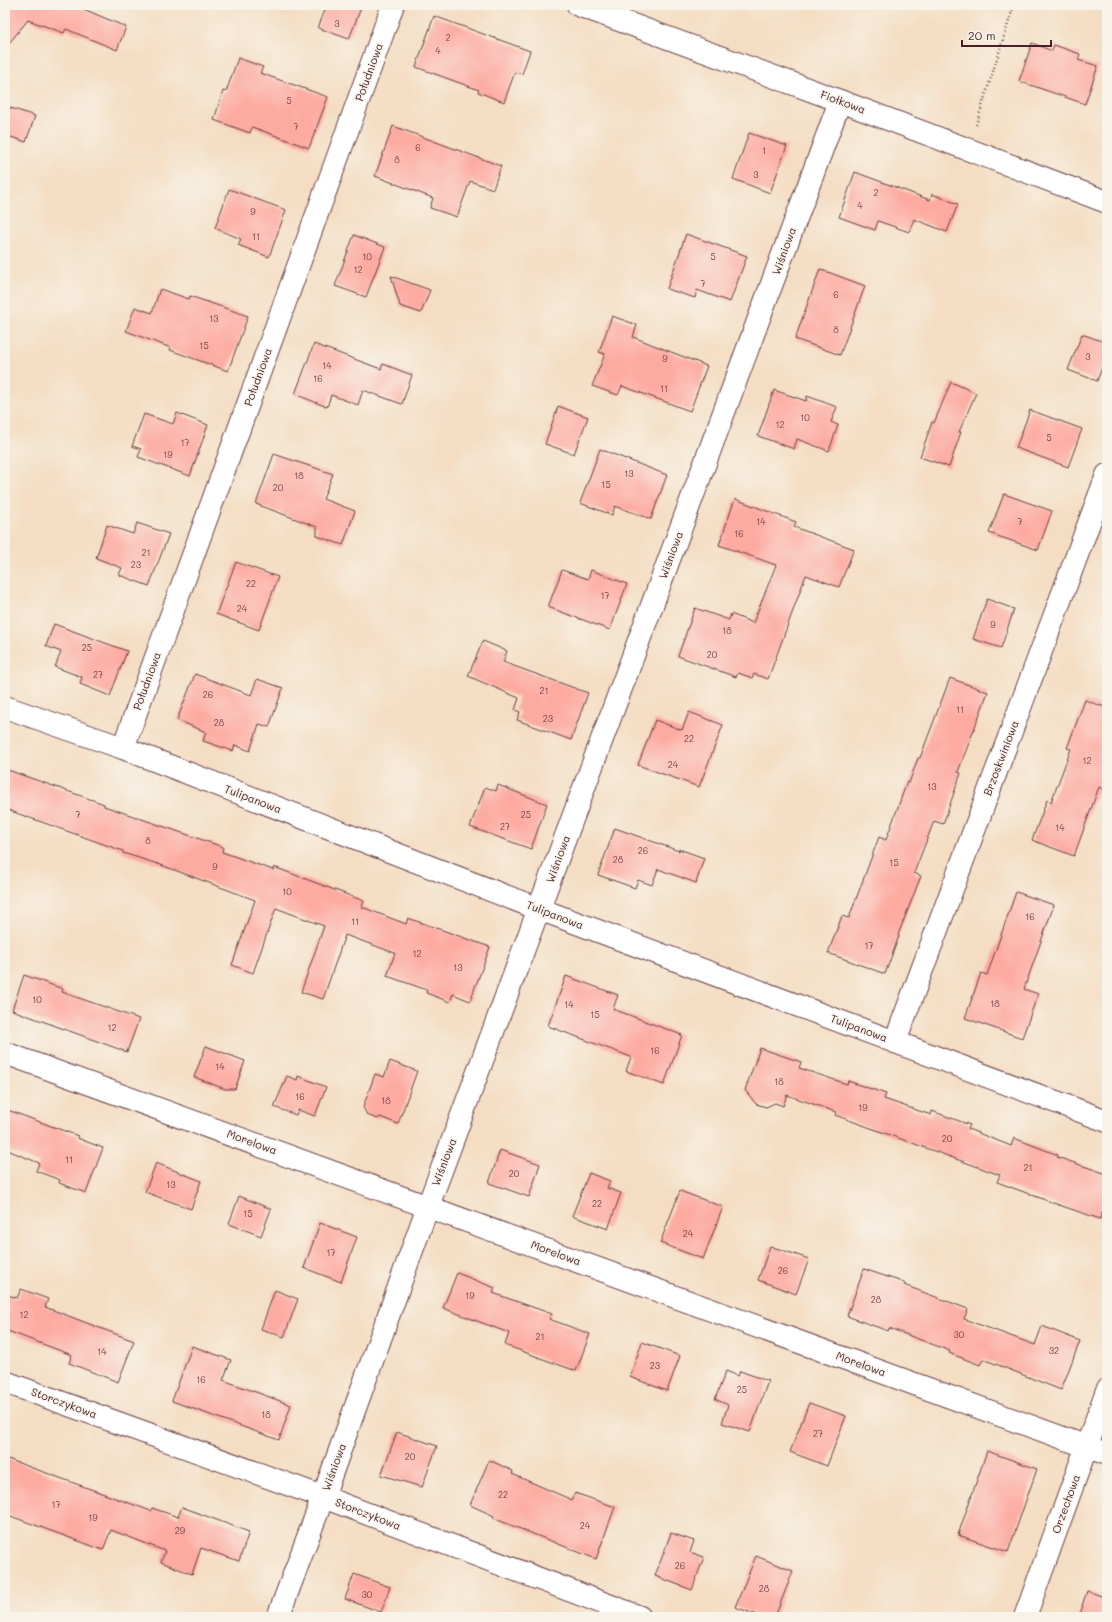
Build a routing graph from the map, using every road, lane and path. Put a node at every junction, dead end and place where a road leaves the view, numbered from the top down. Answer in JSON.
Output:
{"nodes":[{"id":1,"x":393,"y":5,"type":"edge"},
{"id":2,"x":578,"y":5,"type":"edge"},
{"id":3,"x":1014,"y":5,"type":"edge"},
{"id":4,"x":840,"y":101,"type":"junction"},
{"id":5,"x":968,"y":150,"type":"junction"},
{"id":6,"x":1107,"y":202,"type":"edge"},
{"id":7,"x":1107,"y":475,"type":"edge"},
{"id":8,"x":5,"y":707,"type":"edge"},
{"id":9,"x":123,"y":748,"type":"junction"},
{"id":10,"x":539,"y":909,"type":"junction"},
{"id":11,"x":895,"y":1042,"type":"junction"},
{"id":12,"x":5,"y":1053,"type":"edge"},
{"id":13,"x":1107,"y":1121,"type":"edge"},
{"id":14,"x":428,"y":1206,"type":"junction"},
{"id":15,"x":5,"y":1382,"type":"edge"},
{"id":16,"x":1107,"y":1390,"type":"edge"},
{"id":17,"x":1086,"y":1447,"type":"junction"},
{"id":18,"x":1107,"y":1454,"type":"edge"},
{"id":19,"x":323,"y":1497,"type":"junction"},
{"id":20,"x":278,"y":1617,"type":"edge"},
{"id":21,"x":640,"y":1617,"type":"edge"},
{"id":22,"x":1025,"y":1617,"type":"edge"}],
"edges":[{"from":1,"to":9,"type":"street","name":"Południowa"},
{"from":2,"to":4,"type":"street","name":"Fiołkowa"},
{"from":3,"to":5,"type":"path"},
{"from":4,"to":5,"type":"street","name":"Fiołkowa"},
{"from":4,"to":10,"type":"street","name":"Wiśniowa"},
{"from":5,"to":6,"type":"street","name":"Fiołkowa"},
{"from":7,"to":11,"type":"street","name":"Brzoskwiniowa"},
{"from":8,"to":9,"type":"street","name":"Tulipanowa"},
{"from":9,"to":10,"type":"street","name":"Tulipanowa"},
{"from":10,"to":11,"type":"street","name":"Tulipanowa"},
{"from":10,"to":14,"type":"street","name":"Wiśniowa"},
{"from":11,"to":13,"type":"street","name":"Tulipanowa"},
{"from":12,"to":14,"type":"street","name":"Morelowa"},
{"from":14,"to":17,"type":"street","name":"Morelowa"},
{"from":14,"to":19,"type":"street","name":"Wiśniowa"},
{"from":15,"to":19,"type":"street","name":"Storczykowa"},
{"from":16,"to":17,"type":"street","name":"Orzechowa"},
{"from":17,"to":18,"type":"street","name":"Morelowa"},
{"from":17,"to":22,"type":"street","name":"Orzechowa"},
{"from":19,"to":20,"type":"street","name":"Wiśniowa"},
{"from":19,"to":21,"type":"street","name":"Storczykowa"}]}
